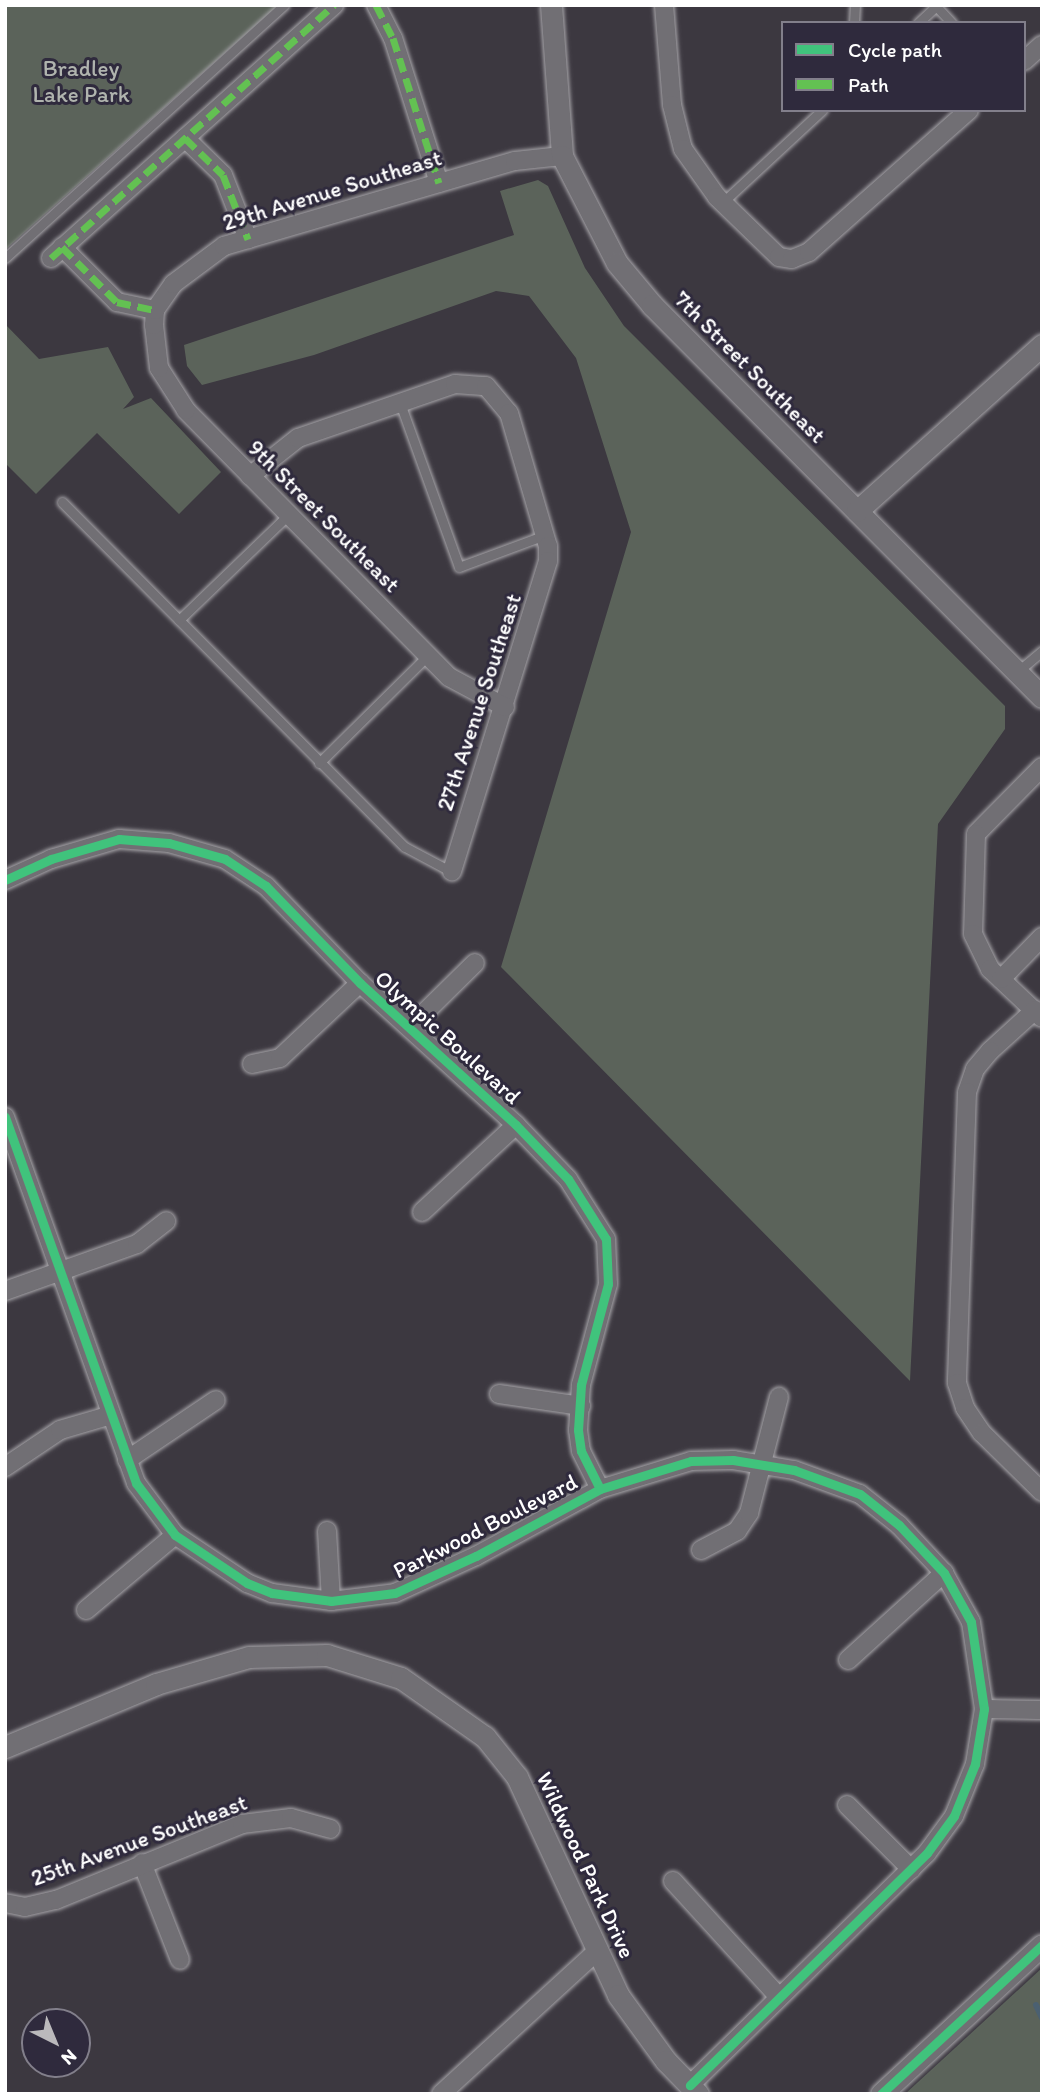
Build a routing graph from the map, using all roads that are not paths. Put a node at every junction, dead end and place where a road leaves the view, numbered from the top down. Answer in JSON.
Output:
{"nodes":[{"id":1,"x":284,"y":5,"type":"edge"},
{"id":2,"x":334,"y":5,"type":"edge"},
{"id":3,"x":376,"y":5,"type":"edge"},
{"id":4,"x":551,"y":5,"type":"edge"},
{"id":5,"x":664,"y":5,"type":"edge"},
{"id":6,"x":935,"y":6,"type":"edge"},
{"id":7,"x":920,"y":21,"type":"edge"},
{"id":8,"x":950,"y":21,"type":"edge"},
{"id":9,"x":1042,"y":45,"type":"edge"},
{"id":10,"x":1026,"y":59,"type":"edge"},
{"id":11,"x":821,"y":112,"type":"edge"},
{"id":12,"x":967,"y":112,"type":"edge"},
{"id":13,"x":185,"y":138,"type":"junction"},
{"id":14,"x":562,"y":156,"type":"junction"},
{"id":15,"x":439,"y":183,"type":"junction"},
{"id":16,"x":722,"y":203,"type":"junction"},
{"id":17,"x":248,"y":239,"type":"junction"},
{"id":18,"x":5,"y":258,"type":"edge"},
{"id":19,"x":155,"y":318,"type":"junction"},
{"id":20,"x":1042,"y":345,"type":"edge"},
{"id":21,"x":400,"y":403,"type":"junction"},
{"id":22,"x":250,"y":477,"type":"junction"},
{"id":23,"x":62,"y":502,"type":"dead end"},
{"id":24,"x":858,"y":511,"type":"junction"},
{"id":25,"x":288,"y":515,"type":"junction"},
{"id":26,"x":546,"y":540,"type":"junction"},
{"id":27,"x":179,"y":620,"type":"junction"},
{"id":28,"x":1042,"y":650,"type":"edge"},
{"id":29,"x":427,"y":656,"type":"junction"},
{"id":30,"x":1017,"y":672,"type":"junction"},
{"id":31,"x":1042,"y":697,"type":"edge"},
{"id":32,"x":505,"y":707,"type":"junction"},
{"id":33,"x":319,"y":763,"type":"junction"},
{"id":34,"x":1042,"y":767,"type":"edge"},
{"id":35,"x":452,"y":872,"type":"joint"},
{"id":36,"x":5,"y":880,"type":"edge"},
{"id":37,"x":1042,"y":937,"type":"edge"},
{"id":38,"x":475,"y":963,"type":"dead end"},
{"id":39,"x":1001,"y":979,"type":"junction"},
{"id":40,"x":360,"y":983,"type":"junction"},
{"id":41,"x":1038,"y":1014,"type":"edge"},
{"id":42,"x":410,"y":1027,"type":"junction"},
{"id":43,"x":252,"y":1064,"type":"dead end"},
{"id":44,"x":5,"y":1117,"type":"edge"},
{"id":45,"x":516,"y":1125,"type":"junction"},
{"id":46,"x":422,"y":1212,"type":"dead end"},
{"id":47,"x":166,"y":1222,"type":"dead end"},
{"id":48,"x":59,"y":1271,"type":"junction"},
{"id":49,"x":5,"y":1291,"type":"edge"},
{"id":50,"x":499,"y":1394,"type":"dead end"},
{"id":51,"x":779,"y":1397,"type":"dead end"},
{"id":52,"x":216,"y":1400,"type":"dead end"},
{"id":53,"x":581,"y":1406,"type":"junction"},
{"id":54,"x":111,"y":1415,"type":"junction"},
{"id":55,"x":127,"y":1460,"type":"junction"},
{"id":56,"x":762,"y":1464,"type":"junction"},
{"id":57,"x":5,"y":1467,"type":"edge"},
{"id":58,"x":600,"y":1489,"type":"junction"},
{"id":59,"x":1042,"y":1492,"type":"edge"},
{"id":60,"x":327,"y":1531,"type":"dead end"},
{"id":61,"x":175,"y":1535,"type":"junction"},
{"id":62,"x":701,"y":1550,"type":"dead end"},
{"id":63,"x":944,"y":1573,"type":"junction"},
{"id":64,"x":331,"y":1601,"type":"junction"},
{"id":65,"x":86,"y":1610,"type":"dead end"},
{"id":66,"x":848,"y":1660,"type":"dead end"},
{"id":67,"x":984,"y":1709,"type":"junction"},
{"id":68,"x":1042,"y":1710,"type":"edge"},
{"id":69,"x":5,"y":1747,"type":"edge"},
{"id":70,"x":847,"y":1805,"type":"dead end"},
{"id":71,"x":331,"y":1829,"type":"dead end"},
{"id":72,"x":142,"y":1863,"type":"junction"},
{"id":73,"x":911,"y":1869,"type":"junction"},
{"id":74,"x":673,"y":1881,"type":"dead end"},
{"id":75,"x":5,"y":1903,"type":"edge"},
{"id":76,"x":1040,"y":1951,"type":"edge"},
{"id":77,"x":597,"y":1952,"type":"junction"},
{"id":78,"x":180,"y":1960,"type":"dead end"},
{"id":79,"x":779,"y":1997,"type":"junction"},
{"id":80,"x":694,"y":2090,"type":"edge"},
{"id":81,"x":442,"y":2094,"type":"edge"},
{"id":82,"x":881,"y":2094,"type":"edge"}],
"edges":[{"from":1,"to":18,"type":"lane"},
{"from":2,"to":13,"type":"street"},
{"from":3,"to":15,"type":"street"},
{"from":4,"to":14,"type":"street","name":"7th Street Southeast"},
{"from":5,"to":16,"type":"street"},
{"from":6,"to":7,"type":"lane"},
{"from":6,"to":8,"type":"lane"},
{"from":9,"to":10,"type":"street"},
{"from":11,"to":16,"type":"lane"},
{"from":12,"to":16,"type":"street"},
{"from":13,"to":17,"type":"street"},
{"from":13,"to":19,"type":"street"},
{"from":14,"to":15,"type":"street","name":"29th Avenue Southeast"},
{"from":14,"to":24,"type":"street","name":"7th Street Southeast"},
{"from":15,"to":17,"type":"street","name":"29th Avenue Southeast"},
{"from":17,"to":19,"type":"street","name":"29th Avenue Southeast"},
{"from":19,"to":22,"type":"street","name":"9th Street Southeast"},
{"from":20,"to":24,"type":"street"},
{"from":21,"to":22,"type":"street"},
{"from":21,"to":26,"type":"street"},
{"from":21,"to":26,"type":"lane"},
{"from":22,"to":25,"type":"street","name":"9th Street Southeast"},
{"from":23,"to":27,"type":"lane"},
{"from":24,"to":30,"type":"street","name":"7th Street Southeast"},
{"from":25,"to":27,"type":"lane"},
{"from":25,"to":29,"type":"street","name":"9th Street Southeast"},
{"from":26,"to":32,"type":"street","name":"27th Avenue Southeast"},
{"from":27,"to":33,"type":"lane"},
{"from":28,"to":30,"type":"lane"},
{"from":29,"to":32,"type":"street","name":"9th Street Southeast"},
{"from":29,"to":33,"type":"lane"},
{"from":30,"to":31,"type":"street","name":"7th Street Southeast"},
{"from":32,"to":35,"type":"street","name":"27th Avenue Southeast"},
{"from":33,"to":35,"type":"lane"},
{"from":34,"to":39,"type":"street"},
{"from":36,"to":40,"type":"street","name":"Olympic Boulevard"},
{"from":37,"to":39,"type":"street"},
{"from":38,"to":42,"type":"street"},
{"from":39,"to":41,"type":"street"},
{"from":40,"to":42,"type":"street","name":"Olympic Boulevard"},
{"from":40,"to":43,"type":"street"},
{"from":41,"to":59,"type":"street"},
{"from":42,"to":45,"type":"street","name":"Olympic Boulevard"},
{"from":44,"to":48,"type":"street","name":"Parkwood Boulevard"},
{"from":45,"to":46,"type":"street"},
{"from":45,"to":53,"type":"street","name":"Olympic Boulevard"},
{"from":47,"to":48,"type":"street"},
{"from":48,"to":49,"type":"street"},
{"from":48,"to":54,"type":"street","name":"Parkwood Boulevard"},
{"from":50,"to":53,"type":"street"},
{"from":51,"to":56,"type":"street"},
{"from":52,"to":55,"type":"street"},
{"from":53,"to":58,"type":"street","name":"Olympic Boulevard"},
{"from":54,"to":55,"type":"street","name":"Parkwood Boulevard"},
{"from":54,"to":57,"type":"street"},
{"from":55,"to":61,"type":"street","name":"Parkwood Boulevard"},
{"from":56,"to":58,"type":"street","name":"Parkwood Boulevard"},
{"from":56,"to":62,"type":"street"},
{"from":56,"to":63,"type":"street","name":"Parkwood Boulevard"},
{"from":58,"to":64,"type":"street","name":"Parkwood Boulevard"},
{"from":60,"to":64,"type":"street"},
{"from":61,"to":64,"type":"street","name":"Parkwood Boulevard"},
{"from":61,"to":65,"type":"street"},
{"from":63,"to":66,"type":"street"},
{"from":63,"to":67,"type":"street","name":"Parkwood Boulevard"},
{"from":67,"to":68,"type":"street"},
{"from":67,"to":73,"type":"street","name":"Parkwood Boulevard"},
{"from":69,"to":77,"type":"street","name":"Wildwood Park Drive"},
{"from":70,"to":73,"type":"street"},
{"from":71,"to":72,"type":"street","name":"25th Avenue Southeast"},
{"from":72,"to":75,"type":"street","name":"25th Avenue Southeast"},
{"from":72,"to":78,"type":"street"},
{"from":73,"to":79,"type":"street","name":"Parkwood Boulevard"},
{"from":74,"to":79,"type":"street"},
{"from":76,"to":82,"type":"street"},
{"from":77,"to":80,"type":"street","name":"Wildwood Park Drive"},
{"from":77,"to":81,"type":"street"},
{"from":79,"to":80,"type":"street","name":"Parkwood Boulevard"}]}
